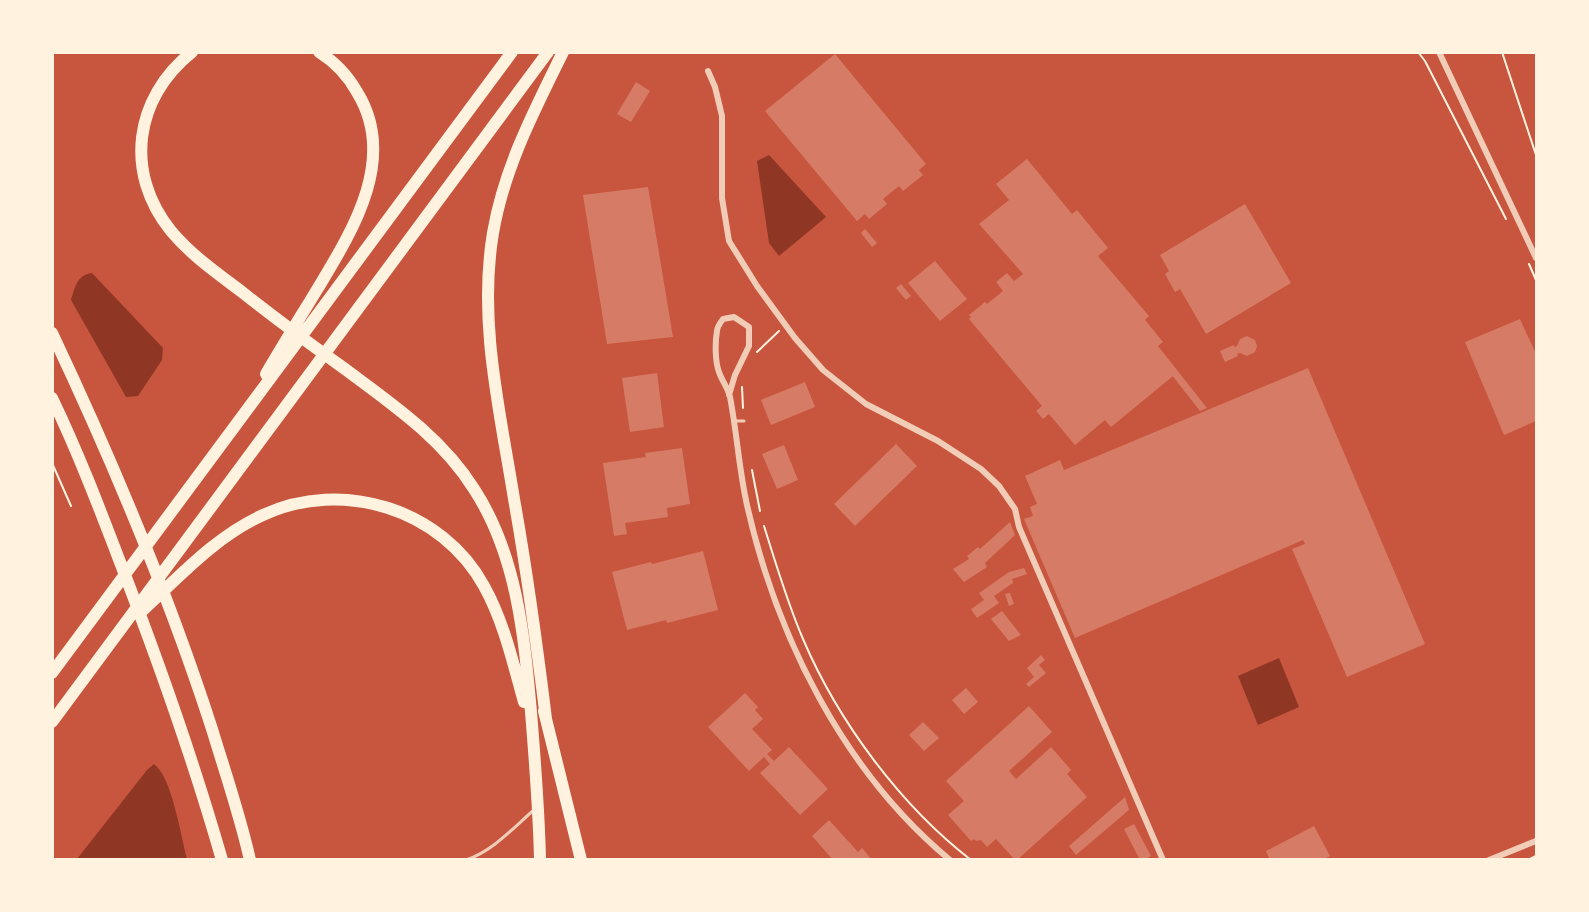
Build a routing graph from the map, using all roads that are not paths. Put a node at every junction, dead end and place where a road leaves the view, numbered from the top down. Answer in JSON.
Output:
{"nodes":[{"id":1,"x":192,"y":52,"type":"edge"},
{"id":2,"x":319,"y":52,"type":"edge"},
{"id":3,"x":512,"y":52,"type":"edge"},
{"id":4,"x":548,"y":52,"type":"edge"},
{"id":5,"x":563,"y":52,"type":"edge"},
{"id":6,"x":1439,"y":52,"type":"edge"},
{"id":7,"x":708,"y":71,"type":"dead end"},
{"id":8,"x":1536,"y":258,"type":"edge"},
{"id":9,"x":52,"y":333,"type":"edge"},
{"id":10,"x":285,"y":352,"type":"junction"},
{"id":11,"x":729,"y":395,"type":"junction"},
{"id":12,"x":52,"y":398,"type":"edge"},
{"id":13,"x":733,"y":421,"type":"junction"},
{"id":14,"x":744,"y":421,"type":"road end"},
{"id":15,"x":120,"y":632,"type":"junction"},
{"id":16,"x":526,"y":652,"type":"junction"},
{"id":17,"x":52,"y":673,"type":"edge"},
{"id":18,"x":546,"y":718,"type":"junction"},
{"id":19,"x":52,"y":722,"type":"edge"},
{"id":20,"x":533,"y":732,"type":"junction"},
{"id":21,"x":538,"y":806,"type":"junction"},
{"id":22,"x":1536,"y":841,"type":"edge"},
{"id":23,"x":250,"y":858,"type":"edge"},
{"id":24,"x":222,"y":860,"type":"edge"},
{"id":25,"x":466,"y":860,"type":"edge"},
{"id":26,"x":540,"y":860,"type":"edge"},
{"id":27,"x":581,"y":860,"type":"edge"},
{"id":28,"x":950,"y":860,"type":"edge"},
{"id":29,"x":1163,"y":860,"type":"edge"},
{"id":30,"x":1489,"y":860,"type":"edge"}],
"edges":[{"from":1,"to":16,"type":"highway"},
{"from":2,"to":10,"type":"highway"},
{"from":3,"to":10,"type":"highway"},
{"from":4,"to":15,"type":"highway"},
{"from":5,"to":18,"type":"highway"},
{"from":6,"to":8,"type":"street"},
{"from":7,"to":29,"type":"street"},
{"from":9,"to":23,"type":"highway"},
{"from":10,"to":17,"type":"highway"},
{"from":11,"to":11,"type":"street"},
{"from":11,"to":13,"type":"street"},
{"from":12,"to":24,"type":"highway"},
{"from":13,"to":14,"type":"lane"},
{"from":13,"to":28,"type":"street"},
{"from":15,"to":19,"type":"highway"},
{"from":15,"to":20,"type":"highway"},
{"from":16,"to":18,"type":"highway"},
{"from":16,"to":20,"type":"highway"},
{"from":18,"to":27,"type":"highway"},
{"from":20,"to":21,"type":"highway"},
{"from":21,"to":25,"type":"lane"},
{"from":21,"to":26,"type":"highway"},
{"from":22,"to":30,"type":"street"}]}
